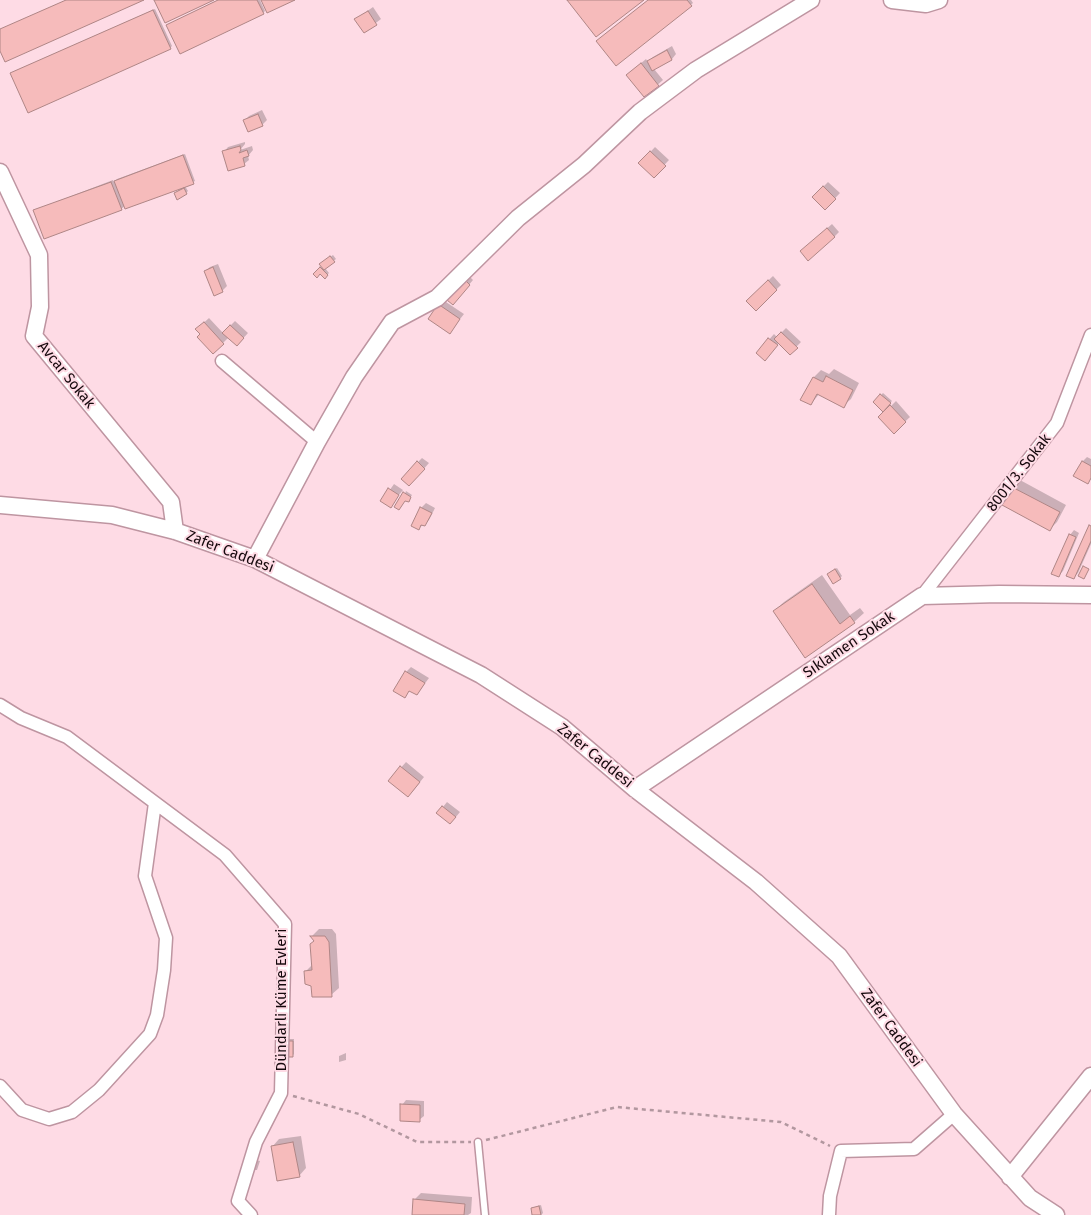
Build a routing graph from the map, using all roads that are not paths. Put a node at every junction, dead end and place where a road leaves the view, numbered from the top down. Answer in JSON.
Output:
{"nodes":[{"id":1,"x":811,"y":0,"type":"edge"},
{"id":2,"x":892,"y":0,"type":"edge"},
{"id":3,"x":939,"y":0,"type":"edge"},
{"id":4,"x":0,"y":172,"type":"edge"},
{"id":5,"x":1091,"y":335,"type":"edge"},
{"id":6,"x":222,"y":361,"type":"dead end"},
{"id":7,"x":317,"y":442,"type":"junction"},
{"id":8,"x":0,"y":505,"type":"edge"},
{"id":9,"x":174,"y":531,"type":"junction"},
{"id":10,"x":255,"y":559,"type":"junction"},
{"id":11,"x":1091,"y":595,"type":"edge"},
{"id":12,"x":922,"y":596,"type":"junction"},
{"id":13,"x":0,"y":705,"type":"edge"},
{"id":14,"x":635,"y":789,"type":"junction"},
{"id":15,"x":155,"y":803,"type":"junction"},
{"id":16,"x":1091,"y":1076,"type":"edge"},
{"id":17,"x":0,"y":1086,"type":"edge"},
{"id":18,"x":954,"y":1114,"type":"junction"},
{"id":19,"x":478,"y":1142,"type":"road end"},
{"id":20,"x":1010,"y":1177,"type":"junction"},
{"id":21,"x":251,"y":1215,"type":"edge"},
{"id":22,"x":485,"y":1215,"type":"edge"},
{"id":23,"x":829,"y":1215,"type":"edge"},
{"id":24,"x":1056,"y":1215,"type":"edge"}],
"edges":[{"from":1,"to":7,"type":"street"},
{"from":2,"to":3,"type":"street"},
{"from":4,"to":9,"type":"street","name":"Avcar Sokak"},
{"from":5,"to":12,"type":"street","name":"8001/3. Sokak"},
{"from":6,"to":7,"type":"street"},
{"from":7,"to":10,"type":"street"},
{"from":8,"to":9,"type":"street","name":"Zafer Caddesi"},
{"from":9,"to":10,"type":"street","name":"Zafer Caddesi"},
{"from":10,"to":14,"type":"street","name":"Zafer Caddesi"},
{"from":11,"to":12,"type":"street"},
{"from":12,"to":14,"type":"street","name":"Sıklamen Sokak"},
{"from":13,"to":15,"type":"street","name":"Dündarli Küme Evleri"},
{"from":14,"to":18,"type":"street","name":"Zafer Caddesi"},
{"from":15,"to":17,"type":"street"},
{"from":15,"to":21,"type":"street","name":"Dündarli Küme Evleri"},
{"from":16,"to":20,"type":"street"},
{"from":18,"to":20,"type":"street","name":"Zafer Caddesi"},
{"from":18,"to":23,"type":"street"},
{"from":19,"to":22,"type":"lane"},
{"from":20,"to":24,"type":"street","name":"Zafer Caddesi"}]}
